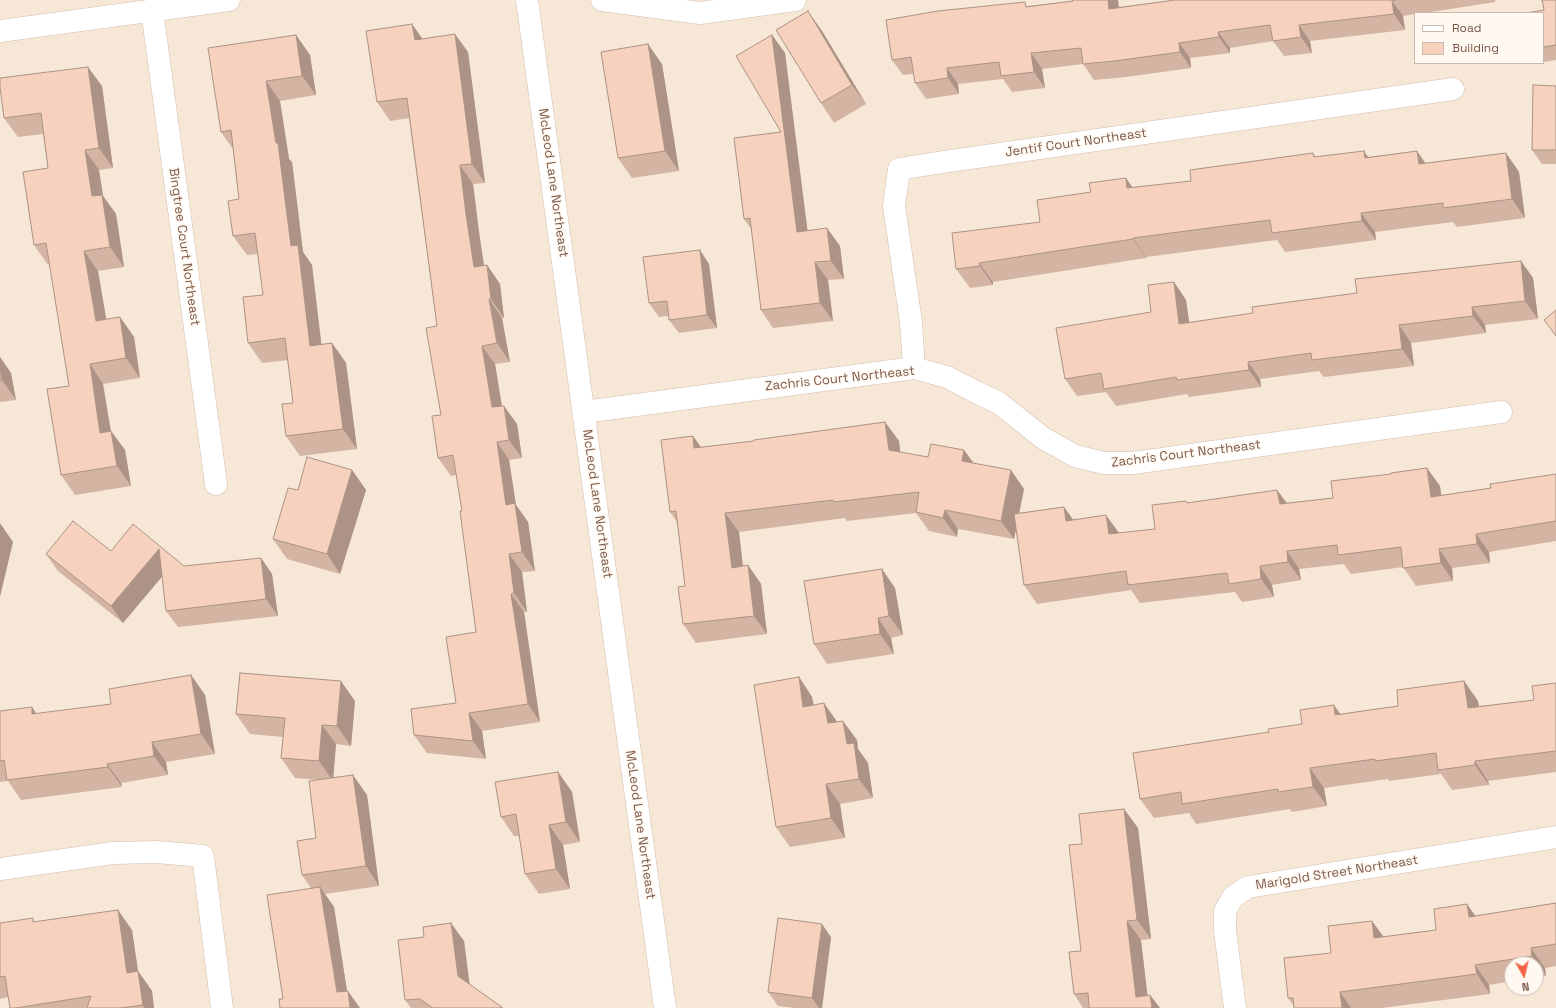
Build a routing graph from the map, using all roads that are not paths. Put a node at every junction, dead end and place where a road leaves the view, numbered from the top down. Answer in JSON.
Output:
{"nodes":[{"id":1,"x":229,"y":0,"type":"edge"},
{"id":2,"x":528,"y":0,"type":"edge"},
{"id":3,"x":602,"y":0,"type":"edge"},
{"id":4,"x":795,"y":0,"type":"edge"},
{"id":5,"x":152,"y":10,"type":"junction"},
{"id":6,"x":0,"y":31,"type":"edge"},
{"id":7,"x":1453,"y":89,"type":"dead end"},
{"id":8,"x":914,"y":368,"type":"junction"},
{"id":9,"x":584,"y":412,"type":"junction"},
{"id":10,"x":1501,"y":412,"type":"dead end"},
{"id":11,"x":216,"y":484,"type":"dead end"},
{"id":12,"x":1556,"y":837,"type":"edge"},
{"id":13,"x":0,"y":869,"type":"edge"},
{"id":14,"x":222,"y":1008,"type":"edge"},
{"id":15,"x":665,"y":1008,"type":"edge"},
{"id":16,"x":1235,"y":1008,"type":"edge"}],
"edges":[{"from":1,"to":5,"type":"street"},
{"from":2,"to":9,"type":"street","name":"McLeod Lane Northeast"},
{"from":3,"to":4,"type":"street"},
{"from":5,"to":6,"type":"street"},
{"from":5,"to":11,"type":"street","name":"Bingtree Court Northeast"},
{"from":7,"to":8,"type":"street","name":"Jentif Court Northeast"},
{"from":8,"to":9,"type":"street","name":"Zachris Court Northeast"},
{"from":8,"to":10,"type":"street","name":"Zachris Court Northeast"},
{"from":9,"to":15,"type":"street","name":"McLeod Lane Northeast"},
{"from":12,"to":16,"type":"street","name":"Marigold Street Northeast"},
{"from":13,"to":14,"type":"street"}]}
